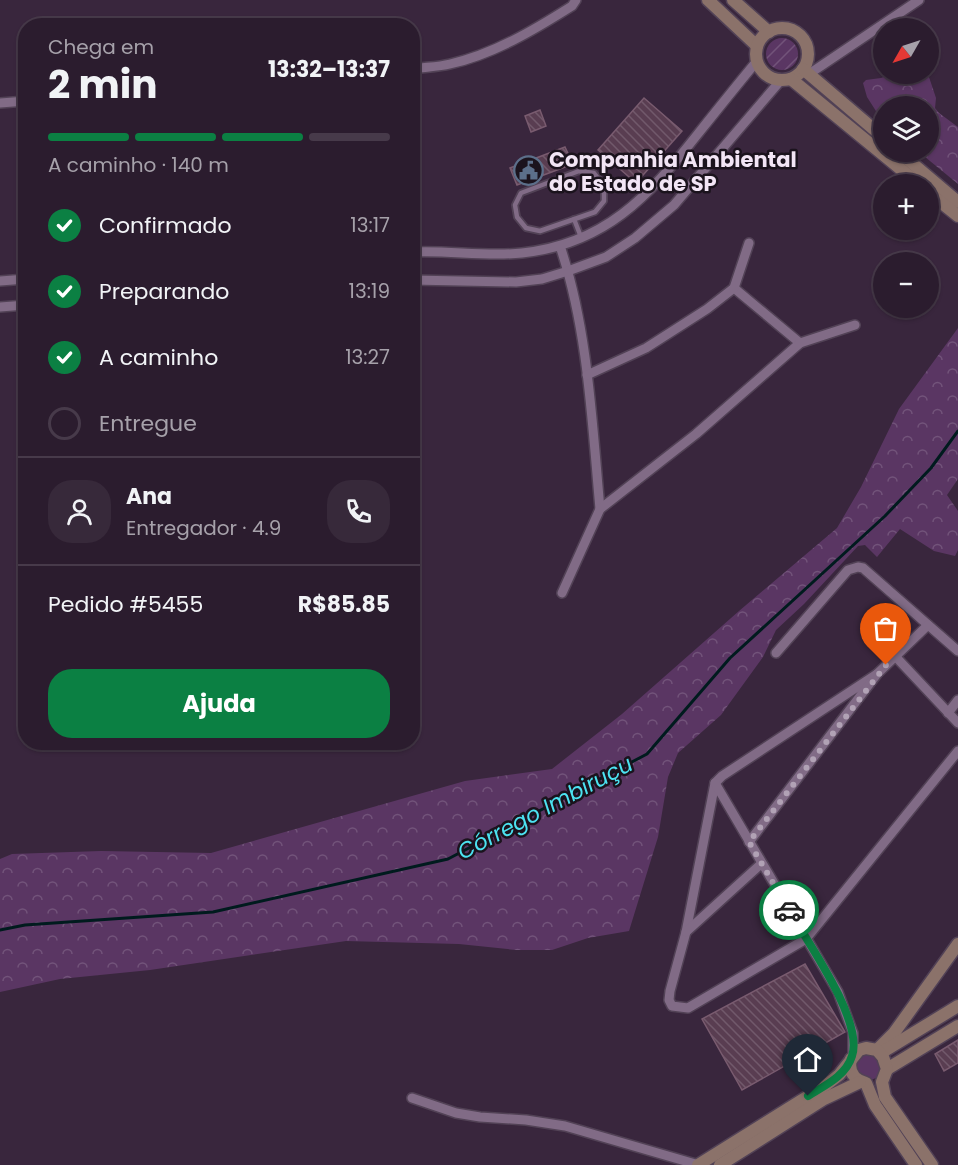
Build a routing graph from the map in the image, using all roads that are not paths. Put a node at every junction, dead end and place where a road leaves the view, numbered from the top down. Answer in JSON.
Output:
{"nodes":[{"id":1,"x":576,"y":0,"type":"edge"},
{"id":2,"x":708,"y":0,"type":"edge"},
{"id":3,"x":733,"y":0,"type":"edge"},
{"id":4,"x":919,"y":0,"type":"edge"},
{"id":5,"x":769,"y":32,"type":"junction"},
{"id":6,"x":757,"y":46,"type":"junction"},
{"id":7,"x":757,"y":61,"type":"junction"},
{"id":8,"x":420,"y":68,"type":"edge"},
{"id":9,"x":806,"y":72,"type":"junction"},
{"id":10,"x":786,"y":80,"type":"junction"},
{"id":11,"x":18,"y":101,"type":"edge"},
{"id":12,"x":0,"y":102,"type":"edge"},
{"id":13,"x":873,"y":129,"type":"edge"},
{"id":14,"x":911,"y":162,"type":"edge"},
{"id":15,"x":906,"y":174,"type":"edge"},
{"id":16,"x":939,"y":201,"type":"edge"},
{"id":17,"x":958,"y":202,"type":"edge"},
{"id":18,"x":958,"y":216,"type":"edge"},
{"id":19,"x":574,"y":219,"type":"junction"},
{"id":20,"x":581,"y":237,"type":"junction"},
{"id":21,"x":749,"y":243,"type":"dead end"},
{"id":22,"x":560,"y":246,"type":"junction"},
{"id":23,"x":420,"y":252,"type":"edge"},
{"id":24,"x":568,"y":271,"type":"junction"},
{"id":25,"x":18,"y":280,"type":"edge"},
{"id":26,"x":420,"y":280,"type":"edge"},
{"id":27,"x":0,"y":281,"type":"edge"},
{"id":28,"x":734,"y":288,"type":"junction"},
{"id":29,"x":18,"y":306,"type":"edge"},
{"id":30,"x":0,"y":307,"type":"edge"},
{"id":31,"x":855,"y":325,"type":"dead end"},
{"id":32,"x":800,"y":343,"type":"junction"},
{"id":33,"x":587,"y":375,"type":"junction"},
{"id":34,"x":600,"y":509,"type":"junction"},
{"id":35,"x":562,"y":593,"type":"dead end"},
{"id":36,"x":928,"y":625,"type":"junction"},
{"id":37,"x":958,"y":651,"type":"edge"},
{"id":38,"x":776,"y":653,"type":"dead end"},
{"id":39,"x":895,"y":656,"type":"junction"},
{"id":40,"x":877,"y":674,"type":"junction"},
{"id":41,"x":958,"y":700,"type":"edge"},
{"id":42,"x":948,"y":713,"type":"junction"},
{"id":43,"x":958,"y":723,"type":"edge"},
{"id":44,"x":958,"y":751,"type":"edge"},
{"id":45,"x":715,"y":783,"type":"junction"},
{"id":46,"x":749,"y":842,"type":"junction"},
{"id":47,"x":761,"y":864,"type":"junction"},
{"id":48,"x":686,"y":932,"type":"junction"},
{"id":49,"x":806,"y":939,"type":"junction"},
{"id":50,"x":958,"y":944,"type":"edge"},
{"id":51,"x":958,"y":1006,"type":"edge"},
{"id":52,"x":958,"y":1026,"type":"edge"},
{"id":53,"x":853,"y":1033,"type":"junction"},
{"id":54,"x":876,"y":1050,"type":"junction"},
{"id":55,"x":852,"y":1057,"type":"junction"},
{"id":56,"x":886,"y":1071,"type":"junction"},
{"id":57,"x":863,"y":1083,"type":"junction"},
{"id":58,"x":412,"y":1098,"type":"dead end"},
{"id":59,"x":698,"y":1165,"type":"edge"},
{"id":60,"x":720,"y":1165,"type":"edge"},
{"id":61,"x":916,"y":1165,"type":"edge"},
{"id":62,"x":932,"y":1165,"type":"edge"}],
"edges":[{"from":1,"to":8,"type":"street"},
{"from":2,"to":6,"type":"street"},
{"from":3,"to":5,"type":"street"},
{"from":4,"to":9,"type":"street"},
{"from":5,"to":6,"type":"street"},
{"from":5,"to":9,"type":"street"},
{"from":6,"to":7,"type":"street"},
{"from":7,"to":10,"type":"street"},
{"from":7,"to":20,"type":"street"},
{"from":9,"to":10,"type":"street"},
{"from":9,"to":13,"type":"street"},
{"from":10,"to":15,"type":"street"},
{"from":10,"to":24,"type":"street"},
{"from":11,"to":12,"type":"street"},
{"from":14,"to":17,"type":"street"},
{"from":16,"to":18,"type":"street"},
{"from":19,"to":19,"type":"lane"},
{"from":19,"to":20,"type":"lane"},
{"from":20,"to":22,"type":"street"},
{"from":21,"to":28,"type":"street"},
{"from":22,"to":23,"type":"street"},
{"from":22,"to":24,"type":"street"},
{"from":24,"to":26,"type":"street"},
{"from":24,"to":33,"type":"street"},
{"from":25,"to":27,"type":"street"},
{"from":28,"to":32,"type":"street"},
{"from":28,"to":33,"type":"street"},
{"from":29,"to":30,"type":"street"},
{"from":31,"to":32,"type":"street"},
{"from":32,"to":34,"type":"street"},
{"from":33,"to":34,"type":"street"},
{"from":34,"to":35,"type":"street"},
{"from":36,"to":37,"type":"street"},
{"from":36,"to":38,"type":"street"},
{"from":36,"to":39,"type":"street"},
{"from":39,"to":40,"type":"street"},
{"from":39,"to":42,"type":"street"},
{"from":40,"to":45,"type":"street"},
{"from":40,"to":46,"type":"street"},
{"from":41,"to":42,"type":"street"},
{"from":42,"to":43,"type":"street"},
{"from":44,"to":49,"type":"street"},
{"from":45,"to":46,"type":"street"},
{"from":45,"to":48,"type":"street"},
{"from":46,"to":47,"type":"street"},
{"from":47,"to":48,"type":"street"},
{"from":47,"to":49,"type":"street"},
{"from":48,"to":49,"type":"street"},
{"from":49,"to":53,"type":"street"},
{"from":50,"to":54,"type":"street"},
{"from":51,"to":54,"type":"street"},
{"from":52,"to":56,"type":"street"},
{"from":53,"to":54,"type":"street"},
{"from":53,"to":55,"type":"street"},
{"from":54,"to":55,"type":"street"},
{"from":54,"to":56,"type":"street"},
{"from":55,"to":57,"type":"street"},
{"from":55,"to":59,"type":"street"},
{"from":56,"to":57,"type":"street"},
{"from":56,"to":62,"type":"street"},
{"from":57,"to":60,"type":"street"},
{"from":57,"to":61,"type":"street"},
{"from":58,"to":59,"type":"street"}]}
